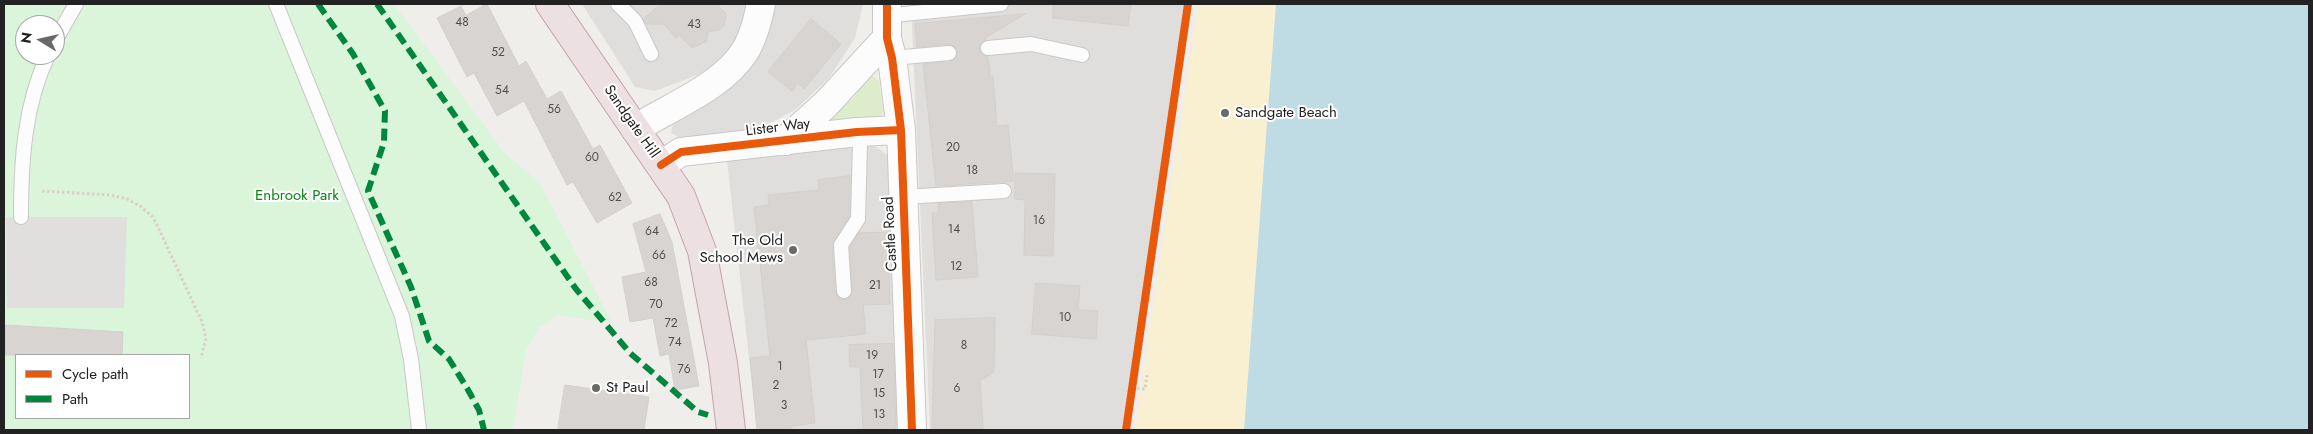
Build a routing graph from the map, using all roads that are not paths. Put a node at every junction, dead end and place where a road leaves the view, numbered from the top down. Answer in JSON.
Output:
{"nodes":[{"id":1,"x":76,"y":4,"type":"edge"},
{"id":2,"x":276,"y":4,"type":"edge"},
{"id":3,"x":550,"y":4,"type":"edge"},
{"id":4,"x":618,"y":4,"type":"edge"},
{"id":5,"x":761,"y":4,"type":"edge"},
{"id":6,"x":1001,"y":4,"type":"edge"},
{"id":7,"x":65,"y":23,"type":"edge"},
{"id":8,"x":888,"y":29,"type":"edge"},
{"id":9,"x":988,"y":48,"type":"dead end"},
{"id":10,"x":949,"y":53,"type":"dead end"},
{"id":11,"x":652,"y":54,"type":"dead end"},
{"id":12,"x":1082,"y":55,"type":"dead end"},
{"id":13,"x":44,"y":65,"type":"edge"},
{"id":14,"x":635,"y":129,"type":"junction"},
{"id":15,"x":901,"y":130,"type":"junction"},
{"id":16,"x":857,"y":132,"type":"junction"},
{"id":17,"x":785,"y":141,"type":"junction"},
{"id":18,"x":661,"y":165,"type":"junction"},
{"id":19,"x":1004,"y":190,"type":"dead end"},
{"id":20,"x":903,"y":197,"type":"junction"},
{"id":21,"x":21,"y":217,"type":"dead end"},
{"id":22,"x":844,"y":292,"type":"dead end"},
{"id":23,"x":419,"y":430,"type":"edge"},
{"id":24,"x":731,"y":430,"type":"edge"},
{"id":25,"x":912,"y":430,"type":"edge"}],
"edges":[{"from":1,"to":7,"type":"lane"},
{"from":2,"to":23,"type":"lane"},
{"from":3,"to":14,"type":"highway","name":"Sandgate Hill"},
{"from":4,"to":11,"type":"lane"},
{"from":5,"to":14,"type":"street"},
{"from":6,"to":8,"type":"lane"},
{"from":8,"to":10,"type":"lane"},
{"from":8,"to":15,"type":"street","name":"Castle Road"},
{"from":8,"to":17,"type":"street","name":"Lister Way"},
{"from":9,"to":12,"type":"lane"},
{"from":13,"to":21,"type":"lane"},
{"from":14,"to":18,"type":"highway","name":"Sandgate Hill"},
{"from":15,"to":16,"type":"street","name":"Lister Way"},
{"from":15,"to":20,"type":"street","name":"Castle Road"},
{"from":16,"to":17,"type":"street","name":"Lister Way"},
{"from":16,"to":22,"type":"lane"},
{"from":17,"to":18,"type":"street","name":"Lister Way"},
{"from":18,"to":24,"type":"highway","name":"Sandgate Hill"},
{"from":19,"to":20,"type":"lane"},
{"from":20,"to":25,"type":"street","name":"Castle Road"}]}
